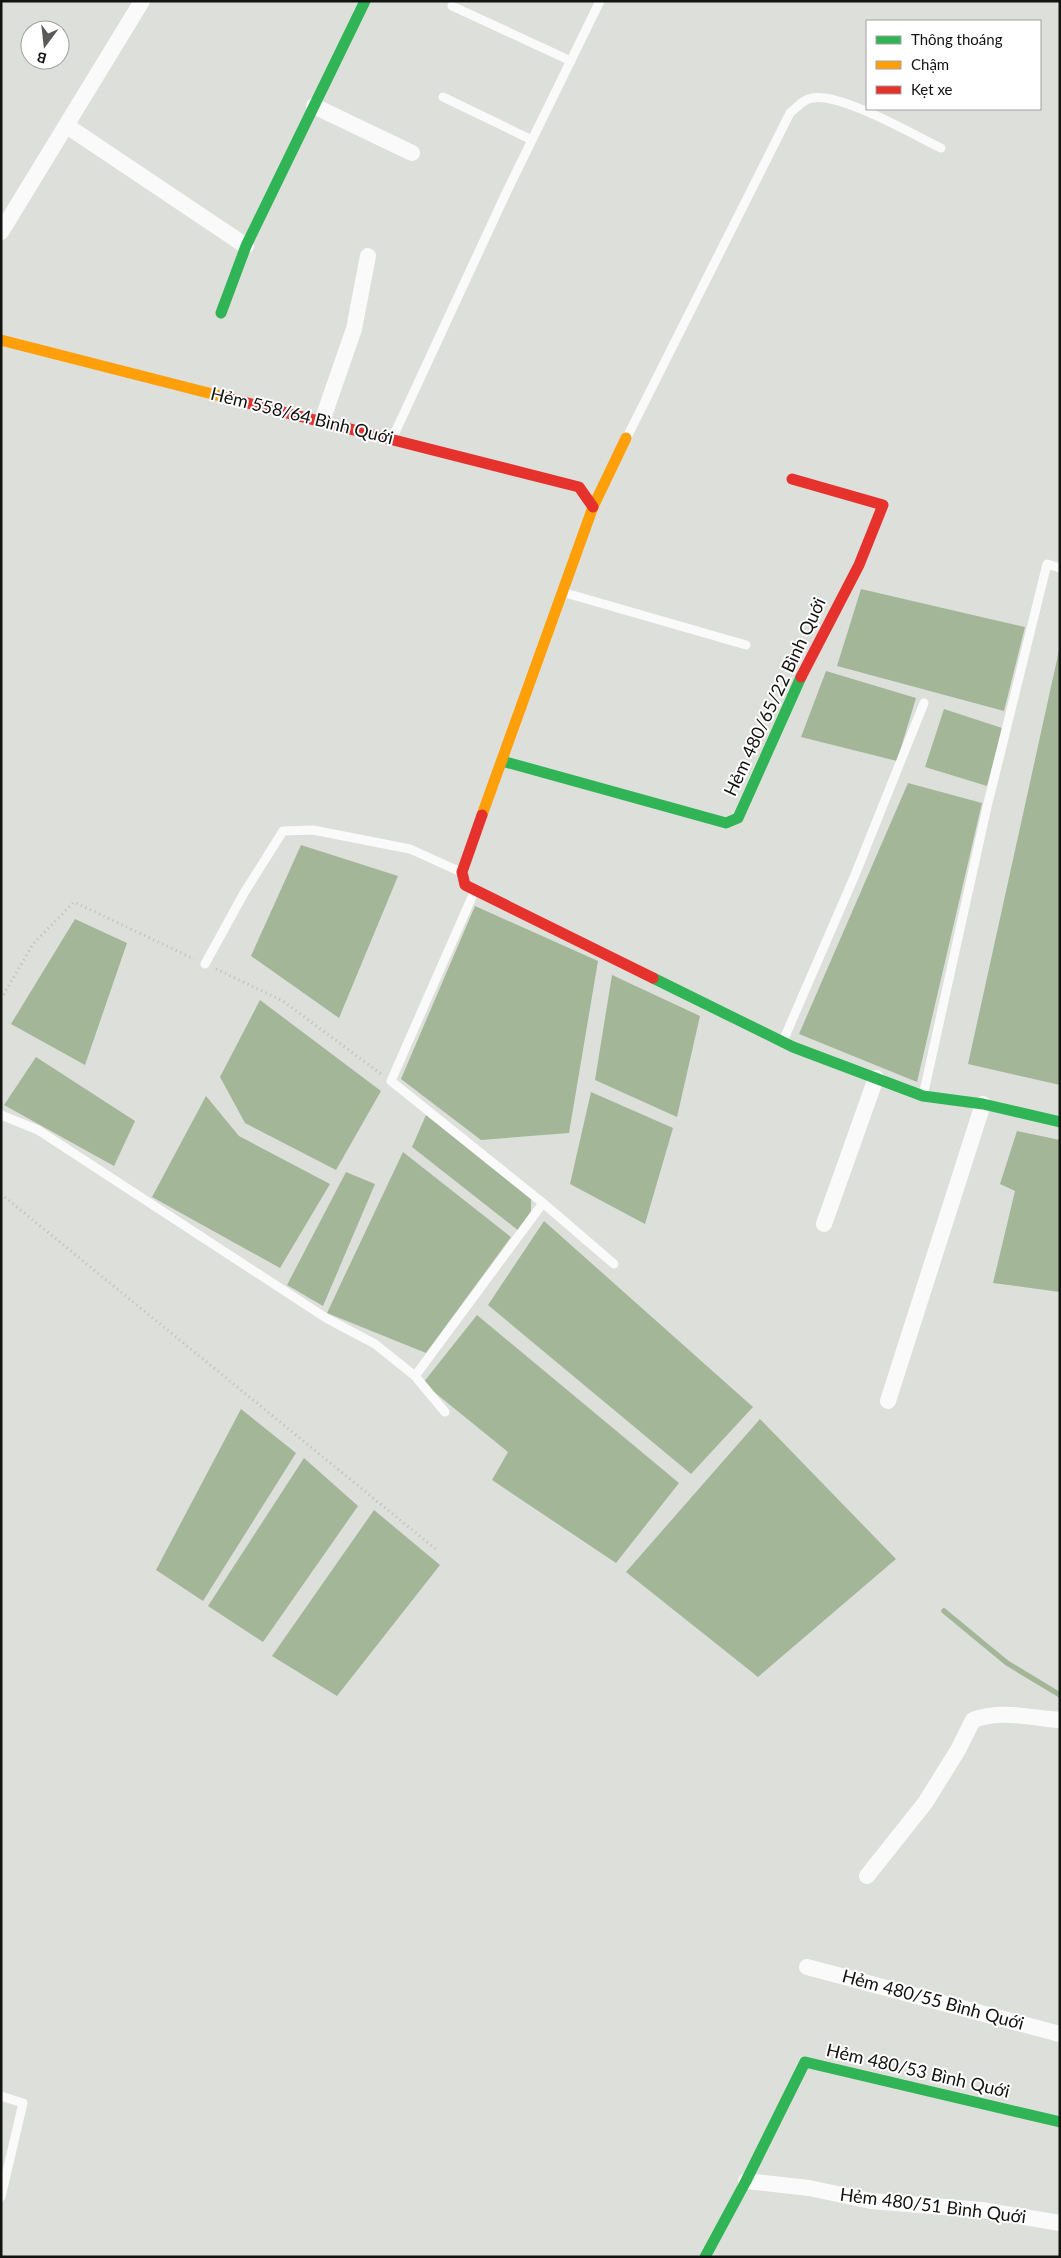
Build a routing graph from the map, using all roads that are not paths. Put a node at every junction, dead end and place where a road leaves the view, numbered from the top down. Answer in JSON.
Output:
{"nodes":[{"id":1,"x":142,"y":1,"type":"edge"},
{"id":2,"x":365,"y":1,"type":"edge"},
{"id":3,"x":600,"y":1,"type":"edge"},
{"id":4,"x":452,"y":6,"type":"dead end"},
{"id":5,"x":571,"y":61,"type":"junction"},
{"id":6,"x":443,"y":97,"type":"dead end"},
{"id":7,"x":314,"y":106,"type":"junction"},
{"id":8,"x":67,"y":126,"type":"junction"},
{"id":9,"x":532,"y":140,"type":"junction"},
{"id":10,"x":941,"y":148,"type":"dead end"},
{"id":11,"x":412,"y":153,"type":"dead end"},
{"id":12,"x":1,"y":232,"type":"edge"},
{"id":13,"x":246,"y":246,"type":"junction"},
{"id":14,"x":368,"y":256,"type":"dead end"},
{"id":15,"x":221,"y":313,"type":"dead end"},
{"id":16,"x":1,"y":340,"type":"edge"},
{"id":17,"x":322,"y":421,"type":"junction"},
{"id":18,"x":626,"y":438,"type":"joint"},
{"id":19,"x":392,"y":439,"type":"junction"},
{"id":20,"x":792,"y":479,"type":"dead end"},
{"id":21,"x":593,"y":507,"type":"junction"},
{"id":22,"x":1060,"y":568,"type":"edge"},
{"id":23,"x":562,"y":592,"type":"junction"},
{"id":24,"x":746,"y":645,"type":"dead end"},
{"id":25,"x":924,"y":703,"type":"dead end"},
{"id":26,"x":502,"y":761,"type":"junction"},
{"id":27,"x":462,"y":872,"type":"junction"},
{"id":28,"x":476,"y":890,"type":"junction"},
{"id":29,"x":205,"y":964,"type":"road end"},
{"id":30,"x":783,"y":1041,"type":"junction"},
{"id":31,"x":876,"y":1078,"type":"junction"},
{"id":32,"x":923,"y":1096,"type":"junction"},
{"id":33,"x":983,"y":1104,"type":"junction"},
{"id":34,"x":1,"y":1115,"type":"edge"},
{"id":35,"x":1060,"y":1122,"type":"edge"},
{"id":36,"x":543,"y":1203,"type":"junction"},
{"id":37,"x":824,"y":1224,"type":"dead end"},
{"id":38,"x":614,"y":1264,"type":"dead end"},
{"id":39,"x":415,"y":1376,"type":"junction"},
{"id":40,"x":888,"y":1401,"type":"dead end"},
{"id":41,"x":445,"y":1412,"type":"dead end"},
{"id":42,"x":1060,"y":1720,"type":"edge"},
{"id":43,"x":867,"y":1876,"type":"dead end"},
{"id":44,"x":806,"y":1967,"type":"dead end"},
{"id":45,"x":1060,"y":2034,"type":"edge"},
{"id":46,"x":1,"y":2096,"type":"edge"},
{"id":47,"x":1060,"y":2122,"type":"edge"},
{"id":48,"x":746,"y":2181,"type":"junction"},
{"id":49,"x":1,"y":2197,"type":"edge"},
{"id":50,"x":1060,"y":2223,"type":"edge"},
{"id":51,"x":705,"y":2257,"type":"edge"}],
"edges":[{"from":1,"to":8,"type":"street"},
{"from":2,"to":7,"type":"street"},
{"from":3,"to":5,"type":"lane"},
{"from":4,"to":5,"type":"lane"},
{"from":5,"to":9,"type":"lane"},
{"from":6,"to":9,"type":"lane"},
{"from":7,"to":11,"type":"street"},
{"from":7,"to":13,"type":"street"},
{"from":8,"to":12,"type":"street"},
{"from":8,"to":13,"type":"street"},
{"from":9,"to":19,"type":"lane"},
{"from":10,"to":18,"type":"lane"},
{"from":13,"to":15,"type":"street"},
{"from":14,"to":17,"type":"street"},
{"from":16,"to":17,"type":"street","name":"Hẻm 558/64 Bình Quới"},
{"from":17,"to":19,"type":"street","name":"Hẻm 558/64 Bình Quới"},
{"from":18,"to":21,"type":"street"},
{"from":19,"to":21,"type":"street","name":"Hẻm 558/64 Bình Quới"},
{"from":20,"to":26,"type":"street","name":"Hẻm 480/65/22 Bình Quới"},
{"from":21,"to":23,"type":"street"},
{"from":22,"to":32,"type":"lane"},
{"from":23,"to":24,"type":"lane"},
{"from":23,"to":26,"type":"street"},
{"from":25,"to":30,"type":"lane"},
{"from":26,"to":27,"type":"street"},
{"from":27,"to":28,"type":"street"},
{"from":27,"to":29,"type":"lane"},
{"from":28,"to":30,"type":"street"},
{"from":28,"to":36,"type":"lane"},
{"from":30,"to":31,"type":"street"},
{"from":31,"to":32,"type":"street"},
{"from":31,"to":37,"type":"street"},
{"from":32,"to":33,"type":"street"},
{"from":33,"to":35,"type":"street"},
{"from":33,"to":40,"type":"street"},
{"from":34,"to":39,"type":"lane"},
{"from":36,"to":38,"type":"lane"},
{"from":36,"to":39,"type":"lane"},
{"from":39,"to":41,"type":"lane"},
{"from":42,"to":43,"type":"street"},
{"from":44,"to":45,"type":"street","name":"Hẻm 480/55 Bình Quới"},
{"from":46,"to":49,"type":"lane"},
{"from":47,"to":48,"type":"street","name":"Hẻm 480/53 Bình Quới"},
{"from":48,"to":50,"type":"street","name":"Hẻm 480/51 Bình Quới"},
{"from":48,"to":51,"type":"street","name":"Hẻm 480/53 Bình Quới"}]}
